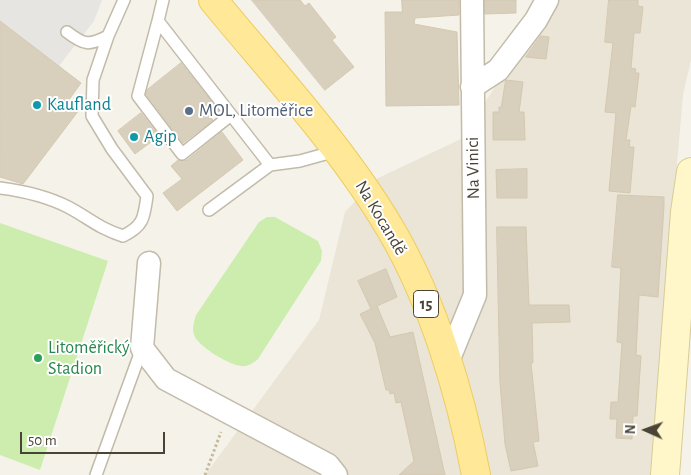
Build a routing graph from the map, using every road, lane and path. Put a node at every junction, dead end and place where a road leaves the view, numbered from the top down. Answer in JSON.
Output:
{"nodes":[{"id":1,"x":124,"y":0,"type":"edge"},
{"id":2,"x":163,"y":0,"type":"edge"},
{"id":3,"x":213,"y":0,"type":"edge"},
{"id":4,"x":472,"y":0,"type":"edge"},
{"id":5,"x":547,"y":0,"type":"edge"},
{"id":6,"x":158,"y":21,"type":"junction"},
{"id":7,"x":67,"y":32,"type":"dead end"},
{"id":8,"x":108,"y":36,"type":"junction"},
{"id":9,"x":472,"y":87,"type":"junction"},
{"id":10,"x":231,"y":115,"type":"junction"},
{"id":11,"x":336,"y":151,"type":"junction"},
{"id":12,"x":270,"y":165,"type":"junction"},
{"id":13,"x":691,"y":172,"type":"edge"},
{"id":14,"x":0,"y":188,"type":"edge"},
{"id":15,"x":209,"y":210,"type":"dead end"},
{"id":16,"x":149,"y":263,"type":"dead end"},
{"id":17,"x":142,"y":348,"type":"junction"},
{"id":18,"x":448,"y":361,"type":"junction"},
{"id":19,"x":231,"y":414,"type":"junction"},
{"id":20,"x":96,"y":475,"type":"edge"},
{"id":21,"x":205,"y":475,"type":"edge"},
{"id":22,"x":336,"y":475,"type":"edge"},
{"id":23,"x":476,"y":475,"type":"edge"},
{"id":24,"x":665,"y":475,"type":"edge"}],
"edges":[{"from":1,"to":8,"type":"lane"},
{"from":2,"to":6,"type":"lane"},
{"from":3,"to":11,"type":"main road","name":"Na Kocandě","number":"15"},
{"from":4,"to":9,"type":"street","name":"Na Vinici"},
{"from":5,"to":9,"type":"street"},
{"from":6,"to":10,"type":"lane"},
{"from":6,"to":10,"type":"lane"},
{"from":7,"to":8,"type":"lane"},
{"from":8,"to":14,"type":"lane"},
{"from":9,"to":18,"type":"street","name":"Na Vinici"},
{"from":10,"to":12,"type":"lane"},
{"from":11,"to":12,"type":"lane"},
{"from":11,"to":18,"type":"main road","name":"Na Kocandě","number":"15"},
{"from":12,"to":15,"type":"lane"},
{"from":13,"to":24,"type":"main road"},
{"from":16,"to":17,"type":"street"},
{"from":17,"to":19,"type":"street"},
{"from":17,"to":20,"type":"lane"},
{"from":18,"to":23,"type":"main road","name":"Na Kocandě","number":"15"},
{"from":19,"to":21,"type":"path"},
{"from":19,"to":22,"type":"street"}]}
